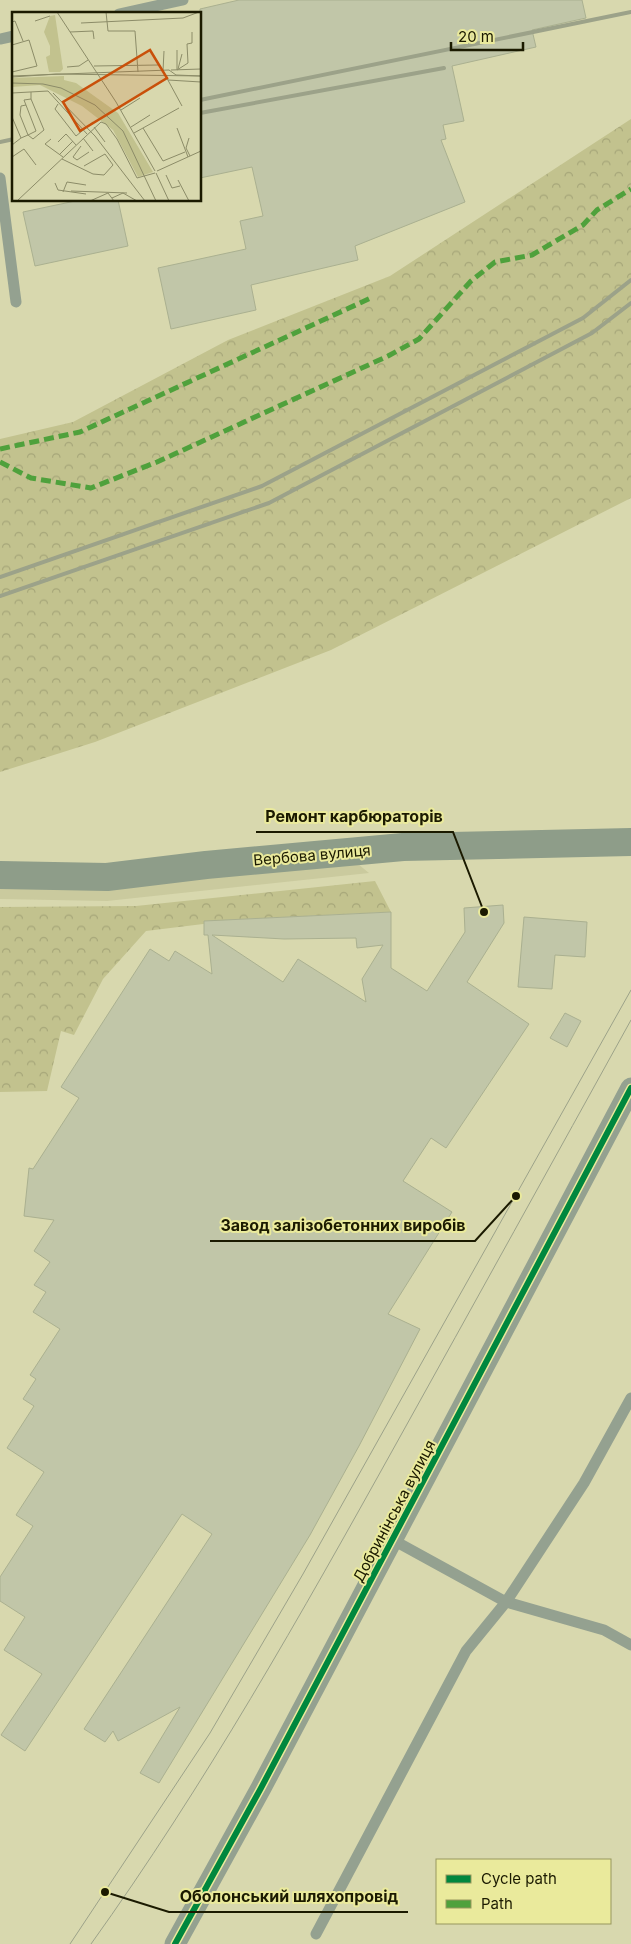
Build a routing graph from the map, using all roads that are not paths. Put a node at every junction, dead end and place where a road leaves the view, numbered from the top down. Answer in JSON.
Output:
{"nodes":[{"id":1,"x":183,"y":0,"type":"edge"},
{"id":2,"x":128,"y":12,"type":"edge"},
{"id":3,"x":0,"y":178,"type":"edge"},
{"id":4,"x":16,"y":302,"type":"dead end"},
{"id":5,"x":629,"y":843,"type":"edge"},
{"id":6,"x":0,"y":874,"type":"edge"},
{"id":7,"x":631,"y":1088,"type":"edge"},
{"id":8,"x":631,"y":1398,"type":"edge"},
{"id":9,"x":393,"y":1540,"type":"junction"},
{"id":10,"x":506,"y":1602,"type":"junction"},
{"id":11,"x":631,"y":1645,"type":"edge"},
{"id":12,"x":316,"y":1934,"type":"dead end"},
{"id":13,"x":175,"y":1944,"type":"edge"}],
"edges":[{"from":1,"to":2,"type":"lane"},
{"from":3,"to":4,"type":"lane"},
{"from":5,"to":6,"type":"main road","name":"Вербова вулиця"},
{"from":7,"to":9,"type":"street","name":"Добринінська вулиця"},
{"from":8,"to":10,"type":"lane"},
{"from":9,"to":10,"type":"lane"},
{"from":9,"to":13,"type":"street","name":"Добринінська вулиця"},
{"from":10,"to":11,"type":"lane"},
{"from":10,"to":12,"type":"lane"}]}
